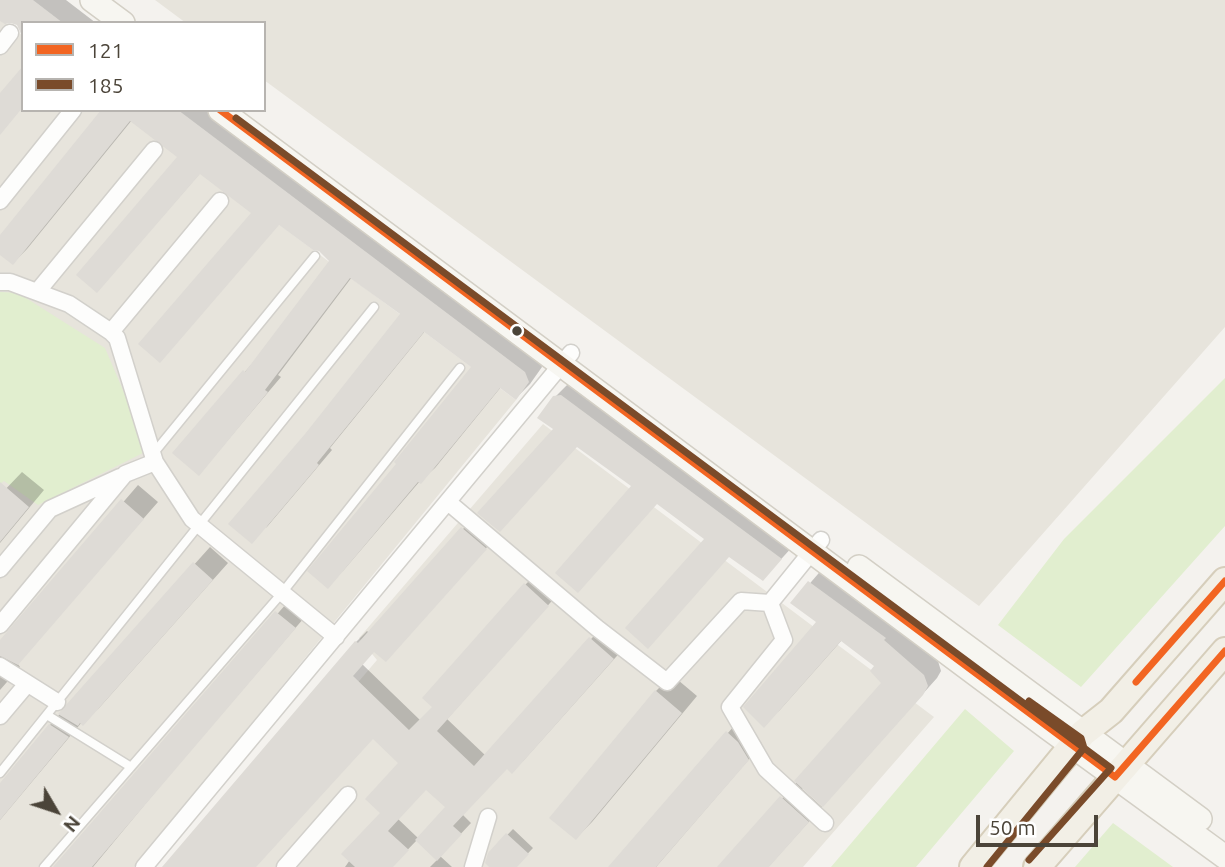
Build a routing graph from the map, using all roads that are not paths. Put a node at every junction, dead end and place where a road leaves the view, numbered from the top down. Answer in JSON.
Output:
{"nodes":[{"id":1,"x":72,"y":0,"type":"edge"},
{"id":2,"x":92,"y":0,"type":"edge"},
{"id":3,"x":99,"y":21,"type":"edge"},
{"id":4,"x":120,"y":21,"type":"edge"},
{"id":5,"x":71,"y":112,"type":"edge"},
{"id":6,"x":223,"y":112,"type":"edge"},
{"id":7,"x":245,"y":112,"type":"edge"},
{"id":8,"x":154,"y":150,"type":"dead end"},
{"id":9,"x":0,"y":201,"type":"edge"},
{"id":10,"x":220,"y":201,"type":"dead end"},
{"id":11,"x":314,"y":256,"type":"dead end"},
{"id":12,"x":0,"y":282,"type":"edge"},
{"id":13,"x":37,"y":292,"type":"junction"},
{"id":14,"x":373,"y":307,"type":"dead end"},
{"id":15,"x":111,"y":332,"type":"junction"},
{"id":16,"x":567,"y":359,"type":"junction"},
{"id":17,"x":460,"y":368,"type":"dead end"},
{"id":18,"x":154,"y":458,"type":"junction"},
{"id":19,"x":125,"y":474,"type":"junction"},
{"id":20,"x":448,"y":502,"type":"junction"},
{"id":21,"x":199,"y":525,"type":"junction"},
{"id":22,"x":817,"y":546,"type":"junction"},
{"id":23,"x":0,"y":569,"type":"edge"},
{"id":24,"x":1225,"y":581,"type":"edge"},
{"id":25,"x":282,"y":593,"type":"junction"},
{"id":26,"x":770,"y":603,"type":"junction"},
{"id":27,"x":0,"y":625,"type":"edge"},
{"id":28,"x":336,"y":637,"type":"junction"},
{"id":29,"x":1225,"y":651,"type":"edge"},
{"id":30,"x":0,"y":666,"type":"edge"},
{"id":31,"x":27,"y":684,"type":"junction"},
{"id":32,"x":52,"y":708,"type":"junction"},
{"id":33,"x":0,"y":716,"type":"edge"},
{"id":34,"x":1079,"y":740,"type":"junction"},
{"id":35,"x":131,"y":767,"type":"junction"},
{"id":36,"x":1121,"y":772,"type":"junction"},
{"id":37,"x":0,"y":773,"type":"edge"},
{"id":38,"x":348,"y":795,"type":"dead end"},
{"id":39,"x":488,"y":817,"type":"dead end"},
{"id":40,"x":825,"y":823,"type":"dead end"},
{"id":41,"x":1225,"y":838,"type":"edge"},
{"id":42,"x":1225,"y":857,"type":"edge"},
{"id":43,"x":44,"y":867,"type":"edge"},
{"id":44,"x":144,"y":867,"type":"edge"},
{"id":45,"x":285,"y":867,"type":"edge"},
{"id":46,"x":473,"y":867,"type":"edge"},
{"id":47,"x":973,"y":867,"type":"edge"},
{"id":48,"x":1037,"y":867,"type":"edge"}],
"edges":[{"from":1,"to":3,"type":"street"},
{"from":2,"to":4,"type":"street"},
{"from":5,"to":9,"type":"street"},
{"from":6,"to":16,"type":"street"},
{"from":7,"to":16,"type":"street"},
{"from":8,"to":13,"type":"street"},
{"from":10,"to":15,"type":"street"},
{"from":11,"to":18,"type":"lane"},
{"from":12,"to":13,"type":"street"},
{"from":13,"to":15,"type":"street"},
{"from":14,"to":21,"type":"lane"},
{"from":15,"to":18,"type":"street"},
{"from":16,"to":20,"type":"street"},
{"from":16,"to":22,"type":"street"},
{"from":17,"to":25,"type":"lane"},
{"from":18,"to":19,"type":"street"},
{"from":18,"to":21,"type":"street"},
{"from":19,"to":23,"type":"street"},
{"from":19,"to":27,"type":"street"},
{"from":20,"to":26,"type":"street"},
{"from":20,"to":28,"type":"street"},
{"from":21,"to":25,"type":"street"},
{"from":21,"to":32,"type":"lane"},
{"from":22,"to":26,"type":"street"},
{"from":22,"to":34,"type":"street"},
{"from":24,"to":34,"type":"main road"},
{"from":25,"to":28,"type":"street"},
{"from":25,"to":35,"type":"lane"},
{"from":26,"to":40,"type":"street"},
{"from":28,"to":44,"type":"street"},
{"from":29,"to":36,"type":"main road"},
{"from":30,"to":31,"type":"street"},
{"from":31,"to":32,"type":"street"},
{"from":31,"to":33,"type":"street"},
{"from":32,"to":35,"type":"lane"},
{"from":32,"to":37,"type":"lane"},
{"from":34,"to":36,"type":"street"},
{"from":34,"to":47,"type":"main road"},
{"from":35,"to":43,"type":"lane"},
{"from":36,"to":41,"type":"street"},
{"from":36,"to":42,"type":"street"},
{"from":36,"to":48,"type":"main road"},
{"from":38,"to":45,"type":"street"},
{"from":39,"to":46,"type":"street"}]}
